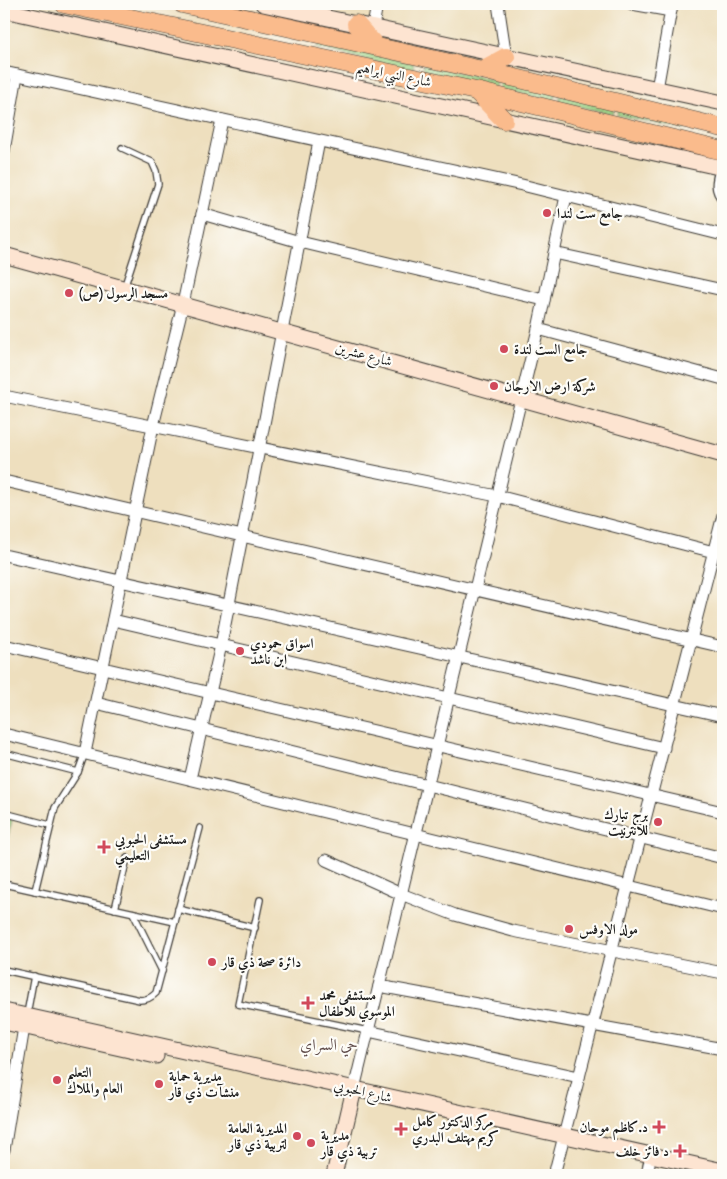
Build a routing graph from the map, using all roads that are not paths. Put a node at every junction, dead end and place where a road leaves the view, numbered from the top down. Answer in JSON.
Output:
{"nodes":[{"id":1,"x":64,"y":4,"type":"edge"},
{"id":2,"x":182,"y":4,"type":"edge"},
{"id":3,"x":263,"y":4,"type":"edge"},
{"id":4,"x":377,"y":4,"type":"edge"},
{"id":5,"x":498,"y":4,"type":"edge"},
{"id":6,"x":632,"y":4,"type":"edge"},
{"id":7,"x":671,"y":8,"type":"edge"},
{"id":8,"x":4,"y":10,"type":"edge"},
{"id":9,"x":218,"y":12,"type":"junction"},
{"id":10,"x":364,"y":25,"type":"junction"},
{"id":11,"x":214,"y":36,"type":"junction"},
{"id":12,"x":376,"y":46,"type":"junction"},
{"id":13,"x":506,"y":57,"type":"junction"},
{"id":14,"x":482,"y":70,"type":"junction"},
{"id":15,"x":4,"y":72,"type":"edge"},
{"id":16,"x":17,"y":75,"type":"junction"},
{"id":17,"x":657,"y":88,"type":"junction"},
{"id":18,"x":476,"y":91,"type":"junction"},
{"id":19,"x":723,"y":103,"type":"edge"},
{"id":20,"x":222,"y":120,"type":"junction"},
{"id":21,"x":504,"y":120,"type":"junction"},
{"id":22,"x":723,"y":127,"type":"edge"},
{"id":23,"x":319,"y":141,"type":"junction"},
{"id":24,"x":122,"y":148,"type":"dead end"},
{"id":25,"x":4,"y":152,"type":"edge"},
{"id":26,"x":722,"y":160,"type":"edge"},
{"id":27,"x":566,"y":196,"type":"junction"},
{"id":28,"x":723,"y":201,"type":"edge"},
{"id":29,"x":202,"y":214,"type":"junction"},
{"id":30,"x":723,"y":234,"type":"edge"},
{"id":31,"x":300,"y":242,"type":"junction"},
{"id":32,"x":554,"y":253,"type":"junction"},
{"id":33,"x":4,"y":255,"type":"edge"},
{"id":34,"x":124,"y":288,"type":"junction"},
{"id":35,"x":723,"y":290,"type":"edge"},
{"id":36,"x":544,"y":300,"type":"junction"},
{"id":37,"x":183,"y":304,"type":"junction"},
{"id":38,"x":538,"y":330,"type":"junction"},
{"id":39,"x":282,"y":331,"type":"junction"},
{"id":40,"x":723,"y":378,"type":"edge"},
{"id":41,"x":4,"y":396,"type":"edge"},
{"id":42,"x":521,"y":397,"type":"junction"},
{"id":43,"x":152,"y":426,"type":"junction"},
{"id":44,"x":260,"y":448,"type":"junction"},
{"id":45,"x":723,"y":455,"type":"edge"},
{"id":46,"x":4,"y":481,"type":"edge"},
{"id":47,"x":497,"y":496,"type":"junction"},
{"id":48,"x":135,"y":511,"type":"junction"},
{"id":49,"x":723,"y":515,"type":"edge"},
{"id":50,"x":241,"y":536,"type":"junction"},
{"id":51,"x":714,"y":552,"type":"junction"},
{"id":52,"x":4,"y":555,"type":"edge"},
{"id":53,"x":120,"y":581,"type":"junction"},
{"id":54,"x":475,"y":590,"type":"junction"},
{"id":55,"x":228,"y":605,"type":"junction"},
{"id":56,"x":113,"y":620,"type":"junction"},
{"id":57,"x":691,"y":640,"type":"junction"},
{"id":58,"x":4,"y":645,"type":"edge"},
{"id":59,"x":221,"y":645,"type":"junction"},
{"id":60,"x":723,"y":647,"type":"edge"},
{"id":61,"x":459,"y":657,"type":"junction"},
{"id":62,"x":103,"y":668,"type":"junction"},
{"id":63,"x":211,"y":693,"type":"junction"},
{"id":64,"x":449,"y":698,"type":"junction"},
{"id":65,"x":96,"y":703,"type":"junction"},
{"id":66,"x":674,"y":705,"type":"junction"},
{"id":67,"x":723,"y":716,"type":"edge"},
{"id":68,"x":202,"y":730,"type":"junction"},
{"id":69,"x":4,"y":734,"type":"edge"},
{"id":70,"x":437,"y":745,"type":"junction"},
{"id":71,"x":664,"y":748,"type":"junction"},
{"id":72,"x":4,"y":753,"type":"edge"},
{"id":73,"x":85,"y":754,"type":"junction"},
{"id":74,"x":78,"y":772,"type":"junction"},
{"id":75,"x":190,"y":779,"type":"junction"},
{"id":76,"x":428,"y":785,"type":"junction"},
{"id":77,"x":651,"y":795,"type":"junction"},
{"id":78,"x":723,"y":812,"type":"edge"},
{"id":79,"x":4,"y":813,"type":"edge"},
{"id":80,"x":50,"y":825,"type":"junction"},
{"id":81,"x":200,"y":828,"type":"dead end"},
{"id":82,"x":416,"y":834,"type":"junction"},
{"id":83,"x":640,"y":838,"type":"junction"},
{"id":84,"x":127,"y":858,"type":"dead end"},
{"id":85,"x":723,"y":858,"type":"edge"},
{"id":86,"x":326,"y":860,"type":"dead end"},
{"id":87,"x":4,"y":884,"type":"edge"},
{"id":88,"x":628,"y":886,"type":"junction"},
{"id":89,"x":35,"y":891,"type":"junction"},
{"id":90,"x":401,"y":894,"type":"junction"},
{"id":91,"x":260,"y":900,"type":"dead end"},
{"id":92,"x":114,"y":909,"type":"junction"},
{"id":93,"x":178,"y":909,"type":"junction"},
{"id":94,"x":723,"y":909,"type":"edge"},
{"id":95,"x":133,"y":913,"type":"junction"},
{"id":96,"x":175,"y":922,"type":"junction"},
{"id":97,"x":255,"y":928,"type":"junction"},
{"id":98,"x":612,"y":950,"type":"junction"},
{"id":99,"x":4,"y":970,"type":"edge"},
{"id":100,"x":162,"y":971,"type":"junction"},
{"id":101,"x":723,"y":973,"type":"edge"},
{"id":102,"x":34,"y":976,"type":"junction"},
{"id":103,"x":379,"y":986,"type":"junction"},
{"id":104,"x":4,"y":1011,"type":"edge"},
{"id":105,"x":25,"y":1021,"type":"junction"},
{"id":106,"x":4,"y":1022,"type":"edge"},
{"id":107,"x":592,"y":1025,"type":"junction"},
{"id":108,"x":368,"y":1031,"type":"junction"},
{"id":109,"x":723,"y":1049,"type":"edge"},
{"id":110,"x":579,"y":1077,"type":"junction"},
{"id":111,"x":353,"y":1094,"type":"junction"},
{"id":112,"x":563,"y":1141,"type":"junction"},
{"id":113,"x":4,"y":1150,"type":"edge"},
{"id":114,"x":648,"y":1170,"type":"edge"},
{"id":115,"x":723,"y":1171,"type":"edge"},
{"id":116,"x":334,"y":1175,"type":"edge"},
{"id":117,"x":554,"y":1175,"type":"edge"},
{"id":118,"x":699,"y":1175,"type":"edge"}],
"edges":[{"from":1,"to":11,"type":"main road","name":"شارع النبي ابراهيم"},
{"from":2,"to":9,"type":"main road","name":"شارع النبي ابراهيم"},
{"from":3,"to":10,"type":"street"},
{"from":4,"to":10,"type":"street"},
{"from":5,"to":13,"type":"street"},
{"from":6,"to":7,"type":"street"},
{"from":7,"to":17,"type":"street"},
{"from":8,"to":21,"type":"street"},
{"from":9,"to":11,"type":"main road"},
{"from":9,"to":12,"type":"main road","name":"شارع النبي ابراهيم"},
{"from":10,"to":12,"type":"main road"},
{"from":10,"to":13,"type":"street"},
{"from":11,"to":18,"type":"main road","name":"شارع النبي ابراهيم"},
{"from":12,"to":14,"type":"main road","name":"شارع النبي ابراهيم"},
{"from":13,"to":14,"type":"main road"},
{"from":13,"to":17,"type":"street"},
{"from":14,"to":22,"type":"main road","name":"شارع النبي ابراهيم"},
{"from":15,"to":16,"type":"street"},
{"from":16,"to":20,"type":"street"},
{"from":16,"to":25,"type":"street"},
{"from":17,"to":19,"type":"street"},
{"from":18,"to":21,"type":"main road"},
{"from":18,"to":26,"type":"main road","name":"شارع النبي ابراهيم"},
{"from":20,"to":23,"type":"street"},
{"from":20,"to":29,"type":"street"},
{"from":21,"to":26,"type":"street"},
{"from":23,"to":27,"type":"street"},
{"from":23,"to":31,"type":"street"},
{"from":24,"to":34,"type":"lane"},
{"from":26,"to":28,"type":"lane"},
{"from":27,"to":30,"type":"street"},
{"from":27,"to":32,"type":"street"},
{"from":29,"to":31,"type":"street"},
{"from":29,"to":37,"type":"street"},
{"from":31,"to":36,"type":"street"},
{"from":31,"to":39,"type":"street"},
{"from":32,"to":35,"type":"street"},
{"from":32,"to":36,"type":"street"},
{"from":33,"to":34,"type":"street","name":"شارع عشرين"},
{"from":34,"to":37,"type":"street","name":"شارع عشرين"},
{"from":36,"to":38,"type":"street"},
{"from":37,"to":39,"type":"street","name":"شارع عشرين"},
{"from":37,"to":43,"type":"street"},
{"from":38,"to":40,"type":"street"},
{"from":38,"to":42,"type":"street"},
{"from":39,"to":42,"type":"street","name":"شارع عشرين"},
{"from":39,"to":44,"type":"street"},
{"from":41,"to":43,"type":"street"},
{"from":42,"to":45,"type":"street","name":"شارع عشرين"},
{"from":42,"to":47,"type":"street"},
{"from":43,"to":44,"type":"street"},
{"from":43,"to":48,"type":"street"},
{"from":44,"to":47,"type":"street"},
{"from":44,"to":50,"type":"street"},
{"from":46,"to":48,"type":"street"},
{"from":47,"to":51,"type":"street"},
{"from":47,"to":54,"type":"street"},
{"from":48,"to":50,"type":"street"},
{"from":48,"to":53,"type":"street"},
{"from":49,"to":51,"type":"street"},
{"from":50,"to":54,"type":"street"},
{"from":50,"to":55,"type":"street"},
{"from":51,"to":57,"type":"street"},
{"from":52,"to":53,"type":"street"},
{"from":53,"to":55,"type":"street"},
{"from":53,"to":56,"type":"street"},
{"from":54,"to":57,"type":"street"},
{"from":54,"to":61,"type":"street"},
{"from":55,"to":59,"type":"street"},
{"from":55,"to":61,"type":"street"},
{"from":56,"to":59,"type":"street"},
{"from":56,"to":62,"type":"street"},
{"from":57,"to":60,"type":"street"},
{"from":57,"to":66,"type":"street"},
{"from":58,"to":62,"type":"street"},
{"from":59,"to":63,"type":"street"},
{"from":59,"to":64,"type":"street"},
{"from":61,"to":64,"type":"street"},
{"from":61,"to":66,"type":"street"},
{"from":62,"to":63,"type":"street"},
{"from":62,"to":65,"type":"street"},
{"from":63,"to":68,"type":"street"},
{"from":63,"to":70,"type":"street"},
{"from":64,"to":70,"type":"street"},
{"from":64,"to":71,"type":"street"},
{"from":65,"to":68,"type":"street"},
{"from":65,"to":73,"type":"street"},
{"from":66,"to":67,"type":"street"},
{"from":66,"to":71,"type":"street"},
{"from":68,"to":75,"type":"street"},
{"from":68,"to":76,"type":"street"},
{"from":69,"to":73,"type":"street"},
{"from":70,"to":76,"type":"street"},
{"from":70,"to":77,"type":"street"},
{"from":71,"to":77,"type":"street"},
{"from":72,"to":74,"type":"lane"},
{"from":73,"to":74,"type":"lane"},
{"from":73,"to":75,"type":"street"},
{"from":74,"to":80,"type":"lane"},
{"from":75,"to":82,"type":"street"},
{"from":76,"to":82,"type":"street"},
{"from":76,"to":83,"type":"street"},
{"from":77,"to":78,"type":"street"},
{"from":77,"to":83,"type":"street"},
{"from":79,"to":80,"type":"lane"},
{"from":80,"to":89,"type":"lane"},
{"from":81,"to":93,"type":"lane"},
{"from":82,"to":88,"type":"street"},
{"from":82,"to":90,"type":"street"},
{"from":83,"to":85,"type":"street"},
{"from":83,"to":88,"type":"street"},
{"from":84,"to":92,"type":"lane"},
{"from":86,"to":90,"type":"street"},
{"from":87,"to":89,"type":"lane"},
{"from":88,"to":94,"type":"street"},
{"from":88,"to":98,"type":"street"},
{"from":89,"to":92,"type":"lane"},
{"from":90,"to":98,"type":"street"},
{"from":90,"to":103,"type":"street"},
{"from":91,"to":97,"type":"lane"},
{"from":92,"to":95,"type":"lane"},
{"from":93,"to":96,"type":"lane"},
{"from":93,"to":97,"type":"lane"},
{"from":95,"to":96,"type":"lane"},
{"from":95,"to":100,"type":"lane"},
{"from":96,"to":100,"type":"lane"},
{"from":97,"to":108,"type":"lane"},
{"from":98,"to":101,"type":"street"},
{"from":98,"to":107,"type":"street"},
{"from":99,"to":102,"type":"lane"},
{"from":100,"to":102,"type":"lane"},
{"from":102,"to":105,"type":"lane"},
{"from":103,"to":107,"type":"street"},
{"from":103,"to":108,"type":"street"},
{"from":104,"to":105,"type":"street","name":"شارع الحبوبي"},
{"from":105,"to":106,"type":"street","name":"شارع الحبوبي"},
{"from":105,"to":111,"type":"street","name":"شارع الحبوبي"},
{"from":105,"to":113,"type":"street"},
{"from":107,"to":109,"type":"street"},
{"from":107,"to":110,"type":"street"},
{"from":108,"to":110,"type":"street"},
{"from":108,"to":111,"type":"street"},
{"from":110,"to":112,"type":"street"},
{"from":111,"to":112,"type":"street","name":"شارع الحبوبي"},
{"from":111,"to":116,"type":"street"},
{"from":112,"to":114,"type":"street","name":"شارع الحبوبي"},
{"from":112,"to":115,"type":"street","name":"شارع الحبوبي"},
{"from":112,"to":117,"type":"street"},
{"from":114,"to":118,"type":"street","name":"شارع الحبوبي"}]}
